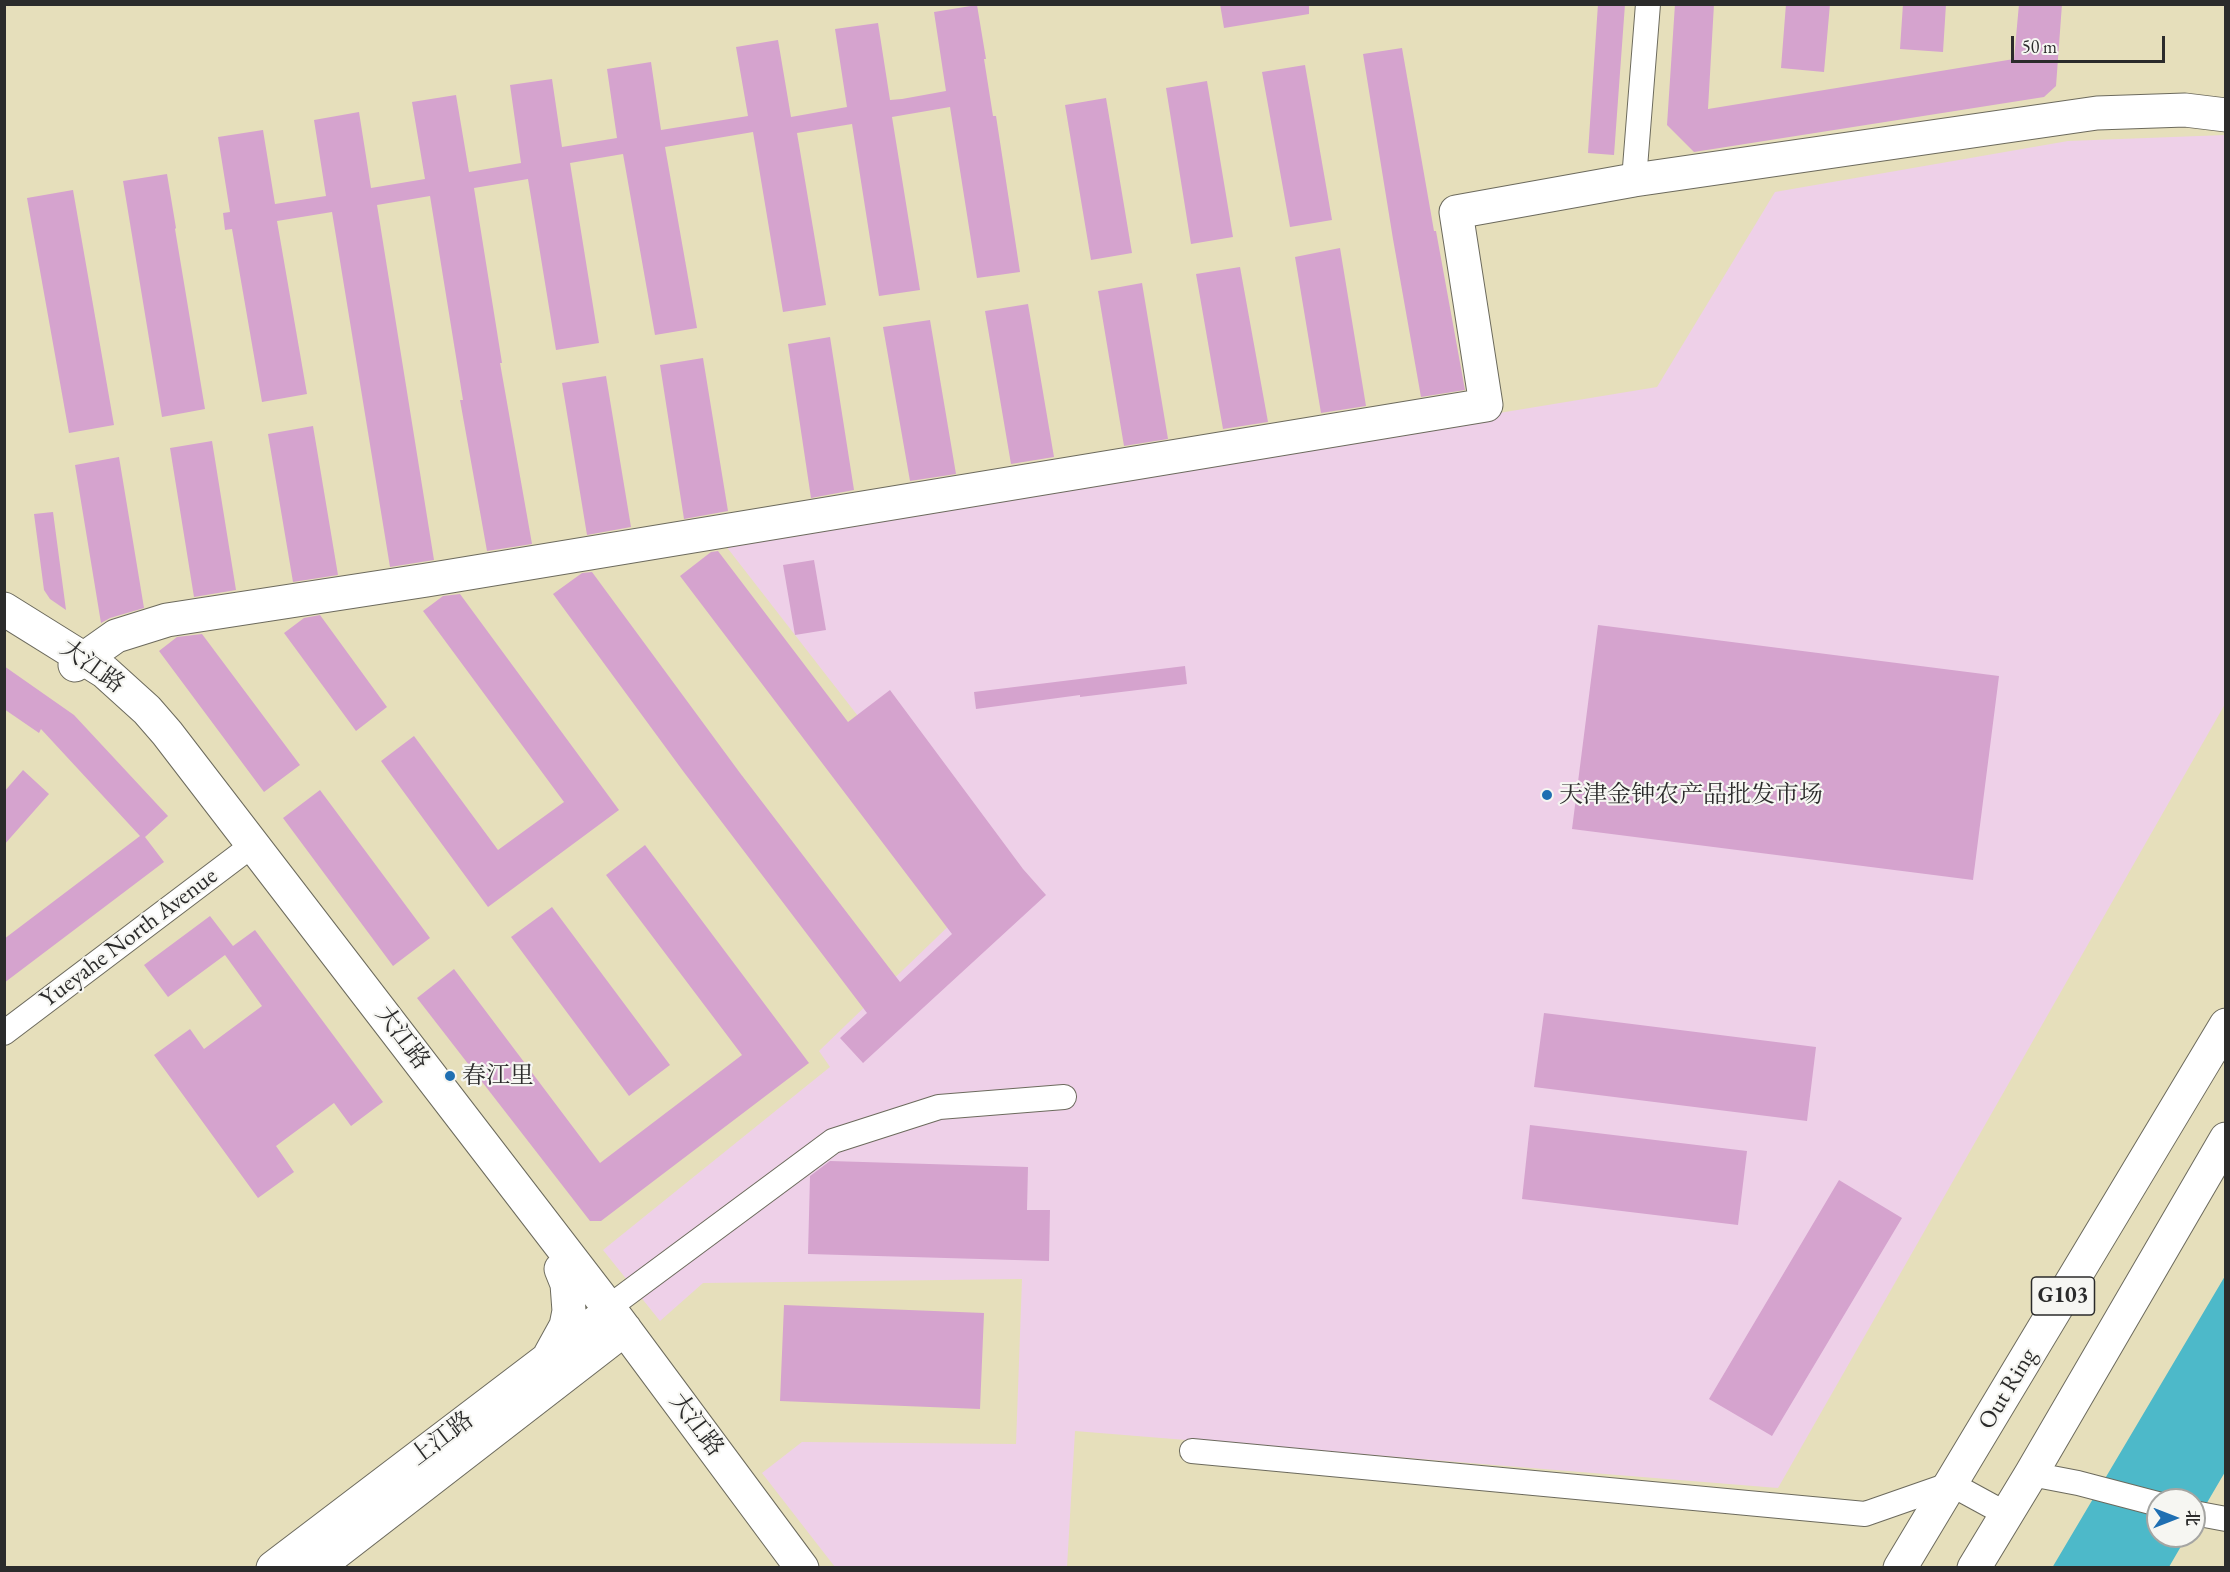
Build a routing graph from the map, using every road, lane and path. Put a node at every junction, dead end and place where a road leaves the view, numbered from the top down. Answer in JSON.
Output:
{"nodes":[{"id":1,"x":1648,"y":4,"type":"edge"},
{"id":2,"x":2226,"y":115,"type":"edge"},
{"id":3,"x":1634,"y":180,"type":"junction"},
{"id":4,"x":4,"y":585,"type":"edge"},
{"id":5,"x":4,"y":609,"type":"edge"},
{"id":6,"x":24,"y":630,"type":"edge"},
{"id":7,"x":79,"y":661,"type":"junction"},
{"id":8,"x":248,"y":848,"type":"junction"},
{"id":9,"x":2226,"y":1025,"type":"edge"},
{"id":10,"x":4,"y":1033,"type":"edge"},
{"id":11,"x":1064,"y":1097,"type":"dead end"},
{"id":12,"x":2226,"y":1138,"type":"edge"},
{"id":13,"x":568,"y":1267,"type":"junction"},
{"id":14,"x":603,"y":1319,"type":"junction"},
{"id":15,"x":554,"y":1369,"type":"junction"},
{"id":16,"x":1192,"y":1451,"type":"dead end"},
{"id":17,"x":2031,"y":1474,"type":"junction"},
{"id":18,"x":1951,"y":1484,"type":"junction"},
{"id":19,"x":2146,"y":1501,"type":"edge"},
{"id":20,"x":2006,"y":1514,"type":"junction"},
{"id":21,"x":273,"y":1568,"type":"edge"},
{"id":22,"x":316,"y":1568,"type":"edge"},
{"id":23,"x":788,"y":1568,"type":"edge"},
{"id":24,"x":802,"y":1568,"type":"edge"},
{"id":25,"x":1900,"y":1568,"type":"edge"},
{"id":26,"x":1974,"y":1568,"type":"edge"}],
"edges":[{"from":1,"to":3,"type":"street"},
{"from":2,"to":3,"type":"main road"},
{"from":3,"to":7,"type":"main road"},
{"from":4,"to":6,"type":"main road"},
{"from":5,"to":6,"type":"main road","name":"大江路"},
{"from":6,"to":7,"type":"main road","name":"大江路"},
{"from":7,"to":8,"type":"main road","name":"大江路"},
{"from":8,"to":10,"type":"street","name":"Yueyahe North Avenue"},
{"from":8,"to":13,"type":"main road","name":"大江路"},
{"from":9,"to":18,"type":"main road","name":"Out Ring","number":"G103"},
{"from":11,"to":14,"type":"street"},
{"from":12,"to":17,"type":"main road","number":"G103"},
{"from":13,"to":14,"type":"main road"},
{"from":13,"to":15,"type":"main road"},
{"from":14,"to":15,"type":"main road"},
{"from":14,"to":23,"type":"main road","name":"大江路"},
{"from":14,"to":24,"type":"main road","name":"大江路"},
{"from":15,"to":21,"type":"main road","name":"上江路"},
{"from":15,"to":22,"type":"main road","name":"上江路"},
{"from":16,"to":18,"type":"street"},
{"from":17,"to":19,"type":"street"},
{"from":17,"to":20,"type":"main road","number":"G103"},
{"from":18,"to":20,"type":"street"},
{"from":18,"to":25,"type":"main road","name":"Out Ring","number":"G103"},
{"from":20,"to":26,"type":"main road","number":"G103"}]}
